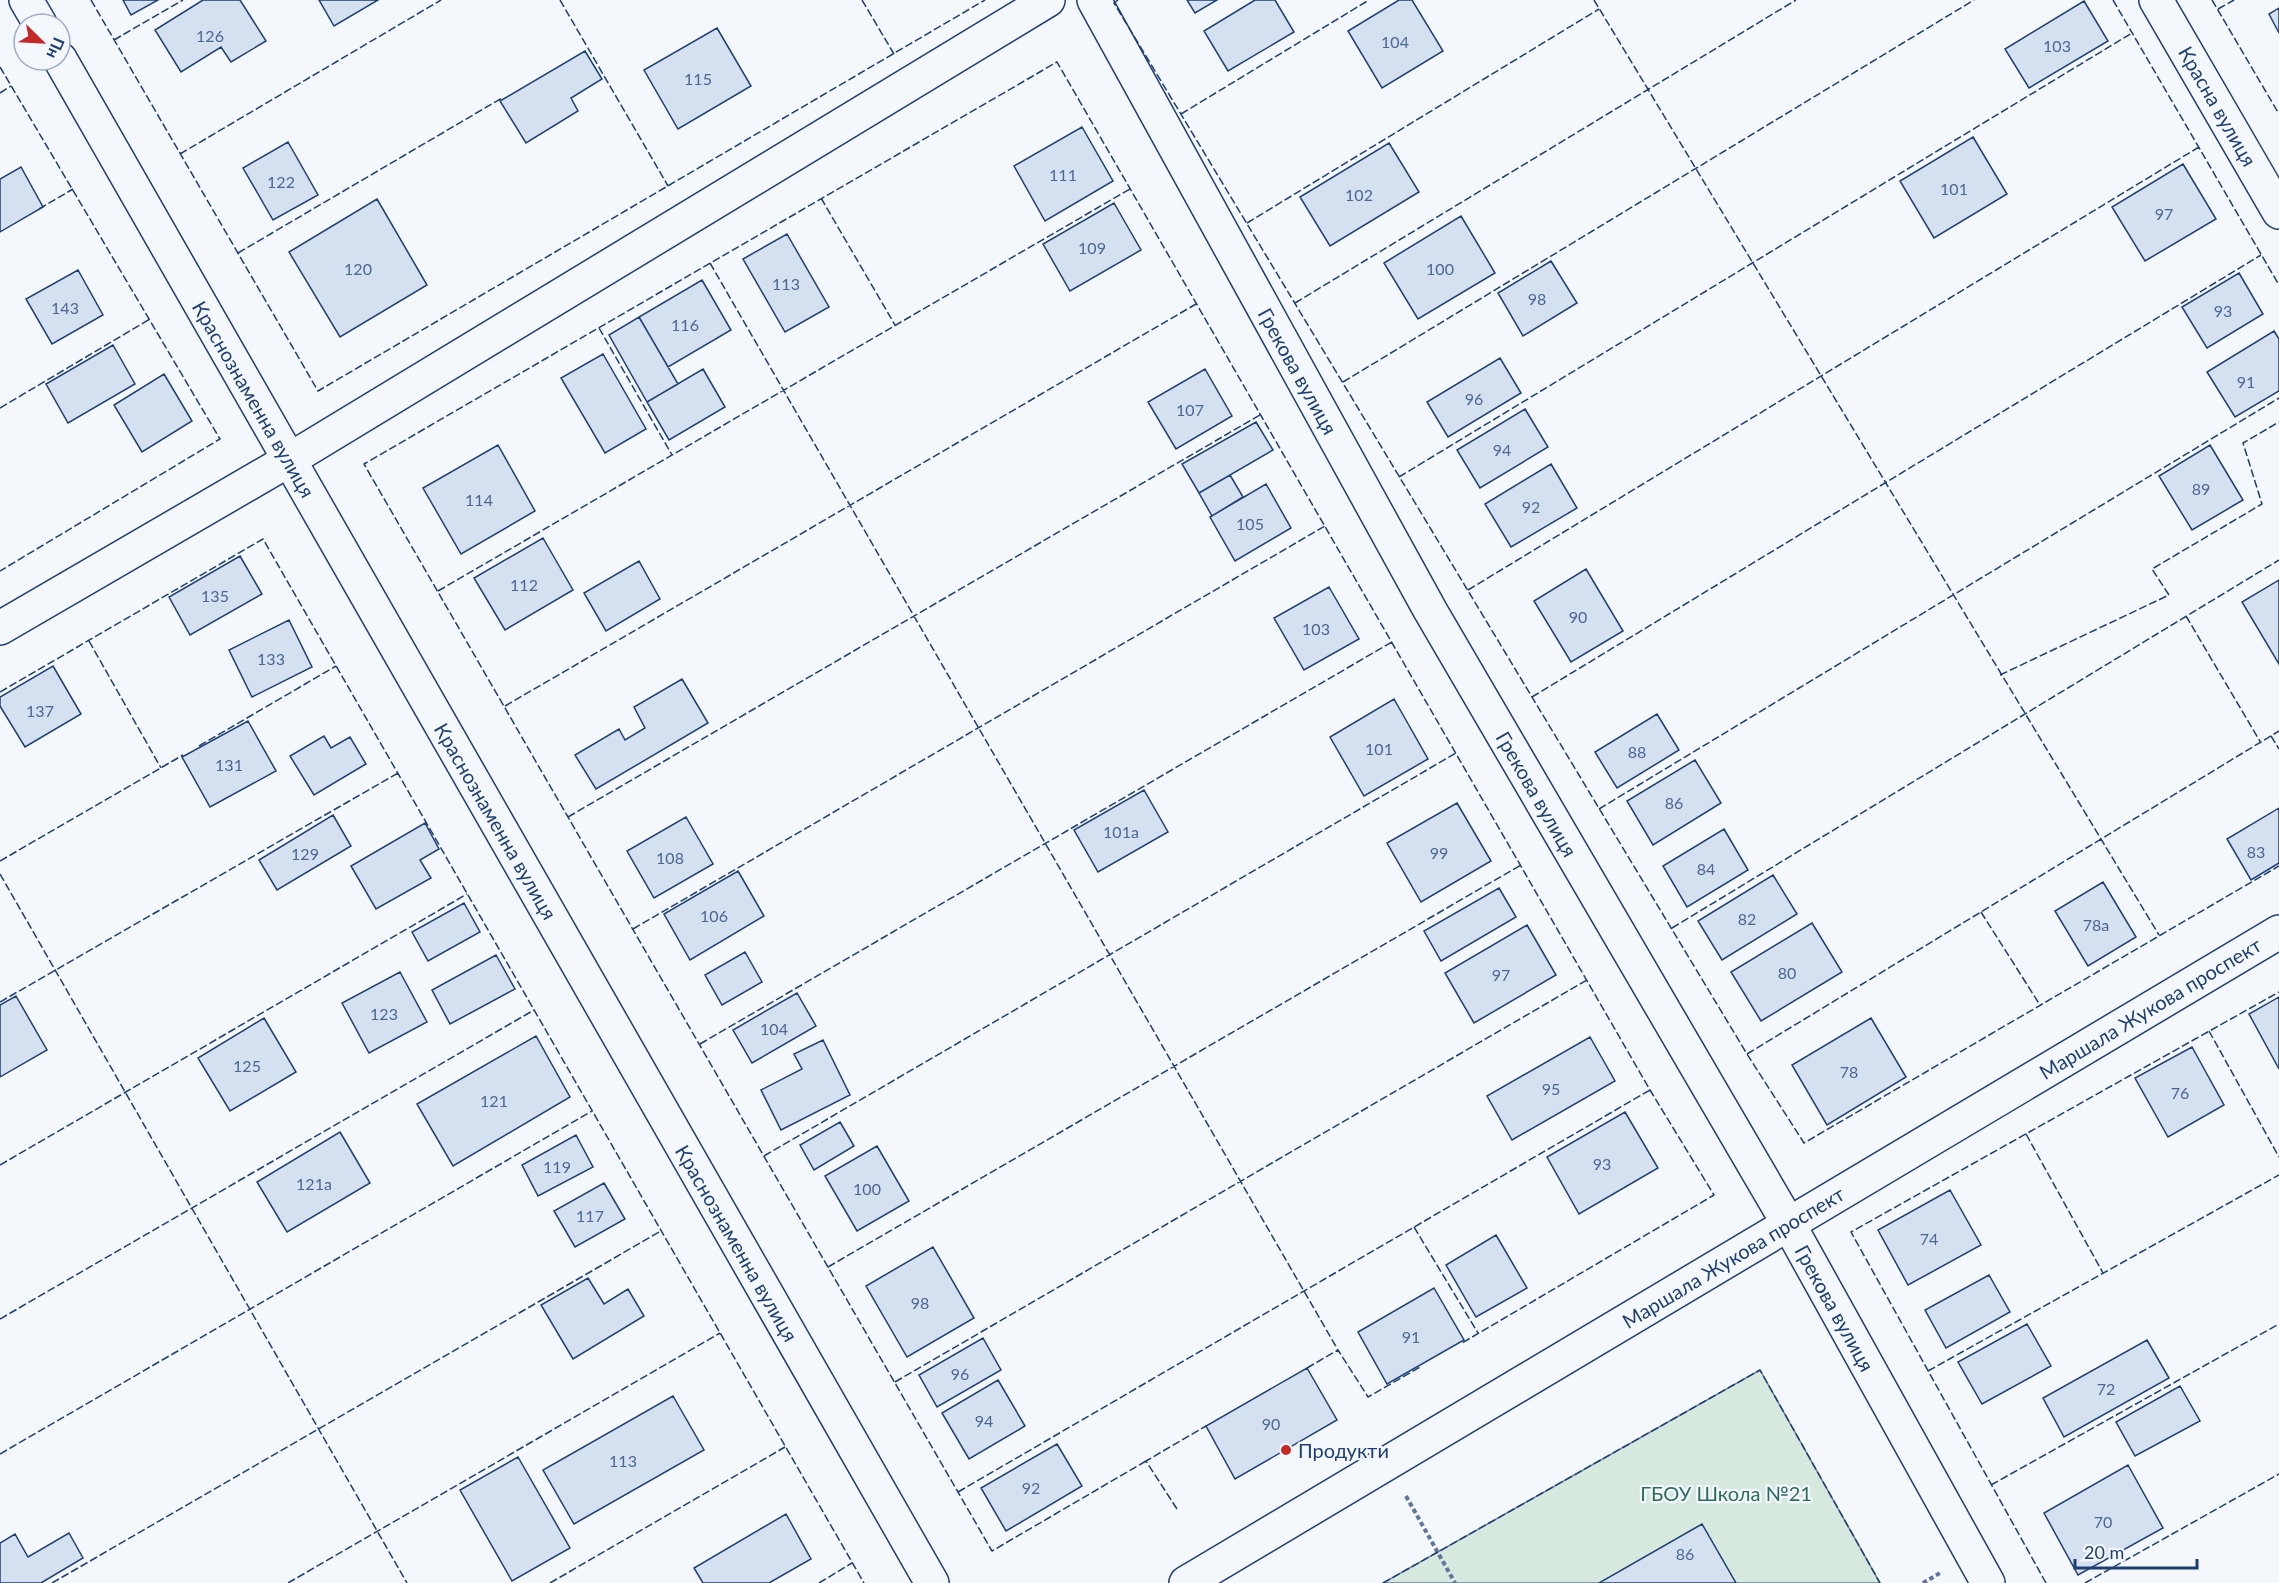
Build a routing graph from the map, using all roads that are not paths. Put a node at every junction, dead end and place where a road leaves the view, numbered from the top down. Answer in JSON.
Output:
{"nodes":[{"id":1,"x":1048,"y":0,"type":"edge"},
{"id":2,"x":1094,"y":0,"type":"edge"},
{"id":3,"x":2157,"y":0,"type":"edge"},
{"id":4,"x":67,"y":72,"type":"edge"},
{"id":5,"x":2279,"y":212,"type":"edge"},
{"id":6,"x":289,"y":460,"type":"junction"},
{"id":7,"x":0,"y":628,"type":"edge"},
{"id":8,"x":2279,"y":932,"type":"edge"},
{"id":9,"x":1788,"y":1223,"type":"junction"},
{"id":10,"x":932,"y":1583,"type":"edge"},
{"id":11,"x":1186,"y":1583,"type":"edge"},
{"id":12,"x":1988,"y":1583,"type":"edge"}],
"edges":[{"from":1,"to":6,"type":"street"},
{"from":2,"to":9,"type":"street","name":"Грекова вулиця"},
{"from":3,"to":5,"type":"street","name":"Красна вулиця"},
{"from":4,"to":6,"type":"street","name":"Краснознаменна вулиця"},
{"from":6,"to":7,"type":"street"},
{"from":6,"to":10,"type":"street","name":"Краснознаменна вулиця"},
{"from":8,"to":9,"type":"street","name":"Маршала Жукова проспект"},
{"from":9,"to":11,"type":"street","name":"Маршала Жукова проспект"},
{"from":9,"to":12,"type":"street","name":"Грекова вулиця"}]}
